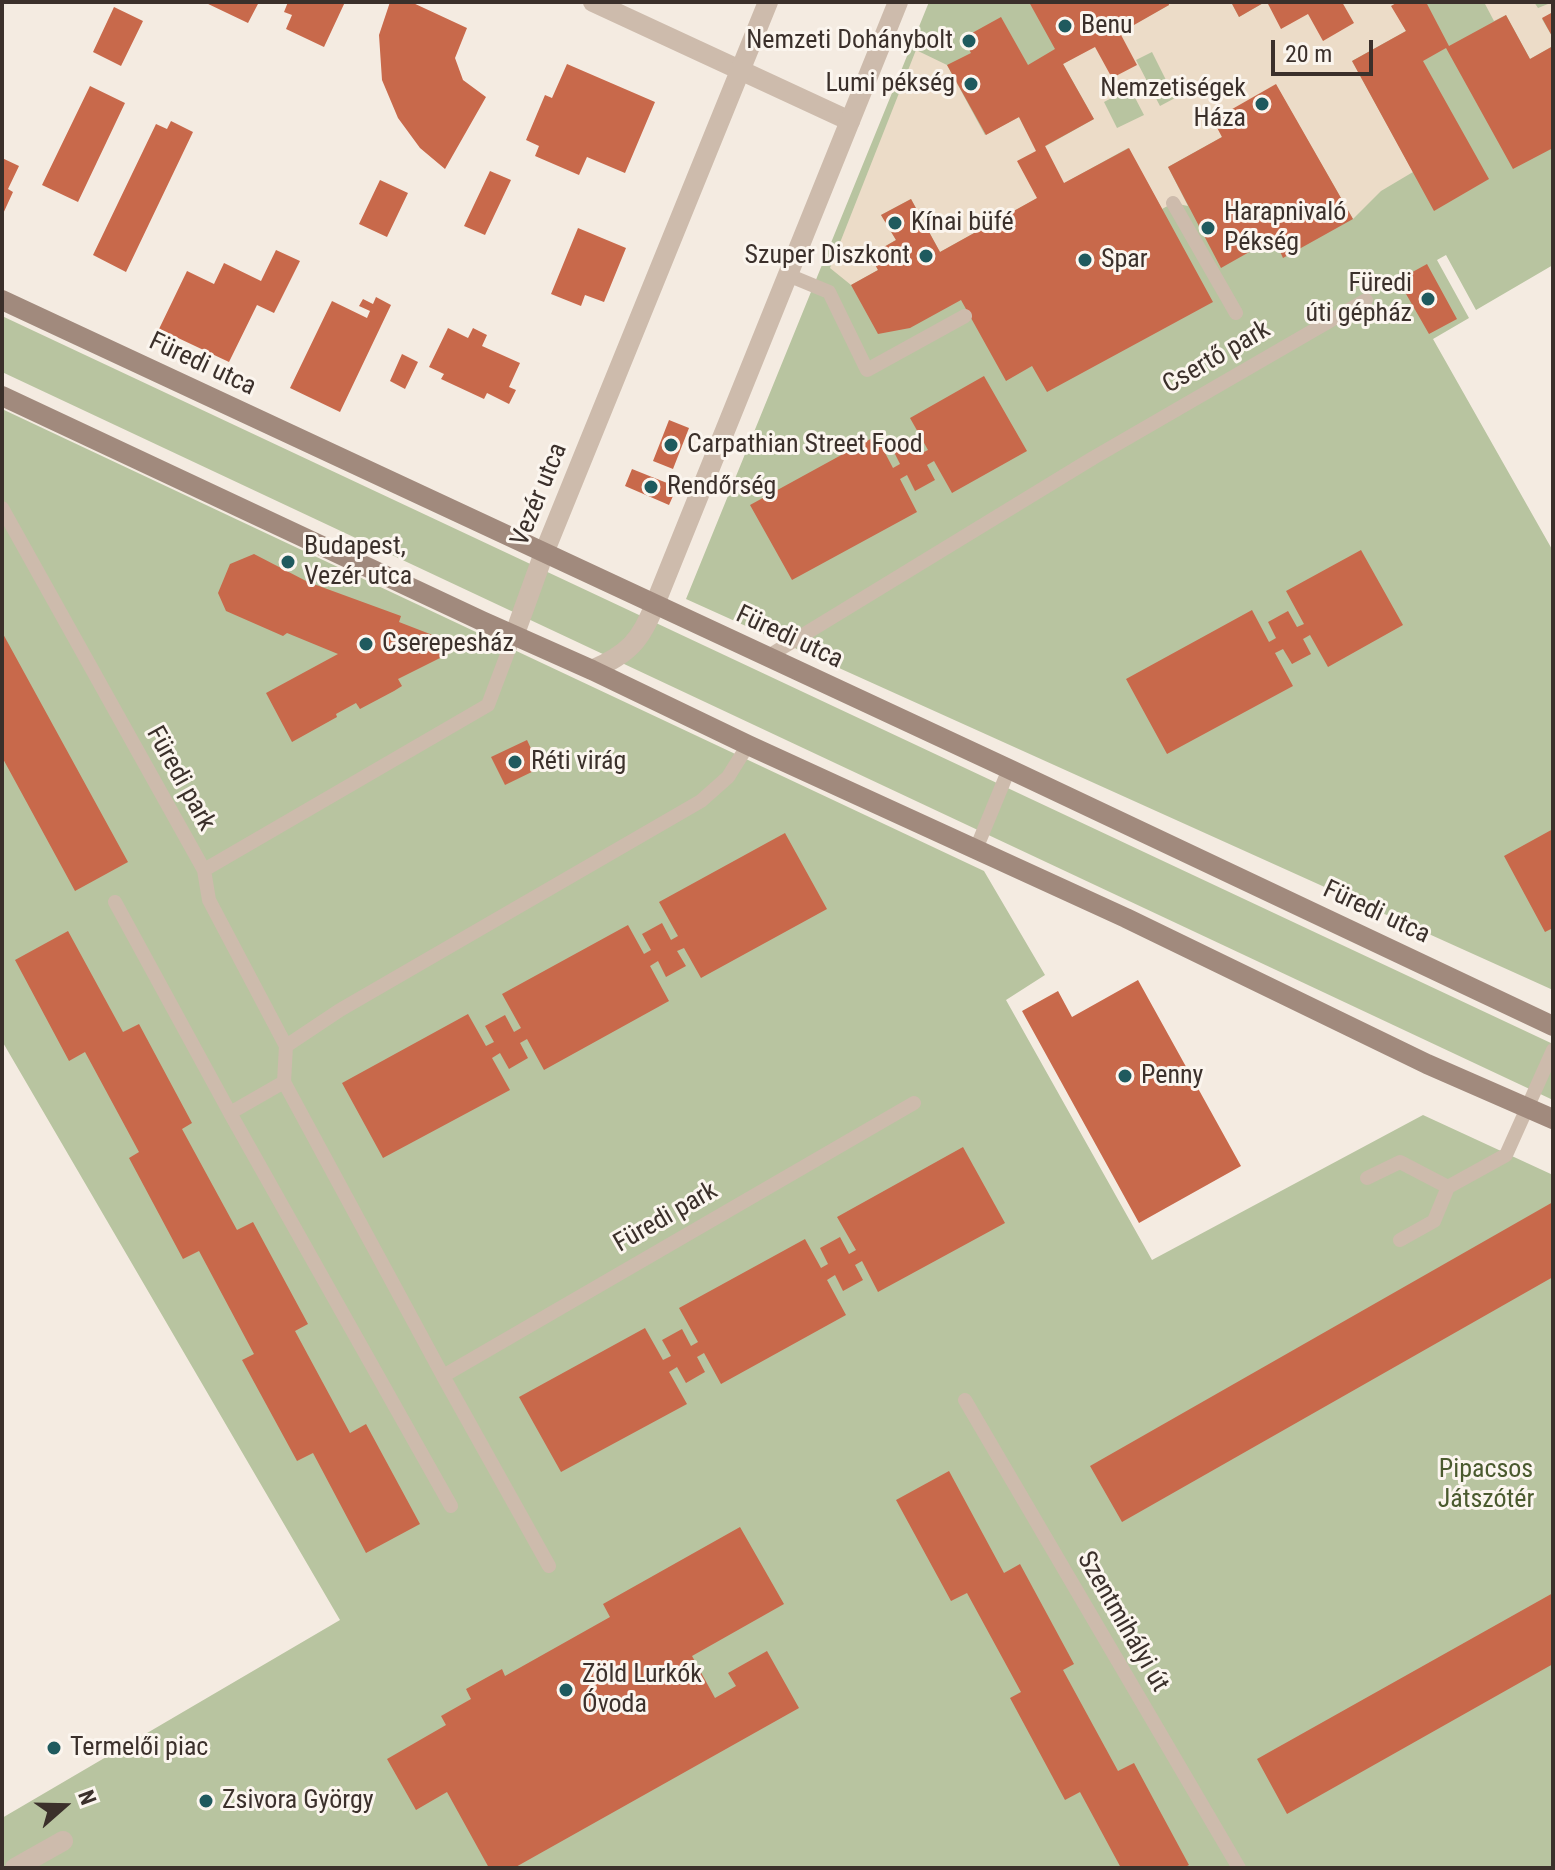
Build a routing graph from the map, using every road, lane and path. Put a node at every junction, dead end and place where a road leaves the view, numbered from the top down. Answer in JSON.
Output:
{"nodes":[{"id":1,"x":593,"y":2,"type":"edge"},
{"id":2,"x":768,"y":2,"type":"edge"},
{"id":3,"x":898,"y":2,"type":"edge"},
{"id":4,"x":740,"y":72,"type":"junction"},
{"id":5,"x":850,"y":121,"type":"junction"},
{"id":6,"x":1173,"y":203,"type":"dead end"},
{"id":7,"x":788,"y":275,"type":"junction"},
{"id":8,"x":2,"y":300,"type":"edge"},
{"id":9,"x":1366,"y":300,"type":"dead end"},
{"id":10,"x":1236,"y":313,"type":"dead end"},
{"id":11,"x":965,"y":316,"type":"dead end"},
{"id":12,"x":2,"y":396,"type":"edge"},
{"id":13,"x":2,"y":508,"type":"edge"},
{"id":14,"x":544,"y":553,"type":"junction"},
{"id":15,"x":655,"y":604,"type":"junction"},
{"id":16,"x":514,"y":636,"type":"junction"},
{"id":17,"x":767,"y":657,"type":"junction"},
{"id":18,"x":592,"y":670,"type":"junction"},
{"id":19,"x":748,"y":745,"type":"junction"},
{"id":20,"x":1009,"y":769,"type":"junction"},
{"id":21,"x":976,"y":849,"type":"junction"},
{"id":22,"x":204,"y":870,"type":"junction"},
{"id":23,"x":115,"y":902,"type":"dead end"},
{"id":24,"x":1553,"y":1026,"type":"edge"},
{"id":25,"x":286,"y":1046,"type":"junction"},
{"id":26,"x":1553,"y":1050,"type":"edge"},
{"id":27,"x":284,"y":1082,"type":"junction"},
{"id":28,"x":914,"y":1103,"type":"dead end"},
{"id":29,"x":1528,"y":1108,"type":"junction"},
{"id":30,"x":230,"y":1113,"type":"junction"},
{"id":31,"x":1553,"y":1119,"type":"edge"},
{"id":32,"x":1367,"y":1178,"type":"dead end"},
{"id":33,"x":1448,"y":1187,"type":"junction"},
{"id":34,"x":1400,"y":1240,"type":"dead end"},
{"id":35,"x":443,"y":1376,"type":"junction"},
{"id":36,"x":965,"y":1400,"type":"dead end"},
{"id":37,"x":451,"y":1506,"type":"dead end"},
{"id":38,"x":549,"y":1566,"type":"dead end"},
{"id":39,"x":63,"y":1841,"type":"dead end"},
{"id":40,"x":15,"y":1868,"type":"edge"},
{"id":41,"x":1239,"y":1868,"type":"edge"}],
"edges":[{"from":1,"to":4,"type":"street"},
{"from":2,"to":4,"type":"street","name":"Vezér utca"},
{"from":3,"to":5,"type":"street"},
{"from":4,"to":5,"type":"street"},
{"from":4,"to":14,"type":"street","name":"Vezér utca"},
{"from":5,"to":7,"type":"street"},
{"from":6,"to":10,"type":"lane"},
{"from":7,"to":11,"type":"lane"},
{"from":7,"to":15,"type":"street"},
{"from":8,"to":14,"type":"main road","name":"Füredi utca"},
{"from":9,"to":17,"type":"lane","name":"Csertő park"},
{"from":12,"to":16,"type":"main road"},
{"from":13,"to":22,"type":"lane","name":"Füredi park"},
{"from":14,"to":15,"type":"main road","name":"Füredi utca"},
{"from":14,"to":16,"type":"street","name":"Vezér utca"},
{"from":15,"to":17,"type":"main road","name":"Füredi utca"},
{"from":15,"to":18,"type":"street"},
{"from":16,"to":18,"type":"main road"},
{"from":16,"to":22,"type":"lane","name":"Vezér utca"},
{"from":17,"to":20,"type":"main road","name":"Füredi utca"},
{"from":18,"to":19,"type":"main road"},
{"from":19,"to":21,"type":"main road"},
{"from":19,"to":25,"type":"lane"},
{"from":20,"to":21,"type":"lane"},
{"from":20,"to":24,"type":"main road","name":"Füredi utca"},
{"from":21,"to":29,"type":"main road"},
{"from":22,"to":25,"type":"lane","name":"Füredi park"},
{"from":23,"to":30,"type":"lane"},
{"from":25,"to":27,"type":"lane"},
{"from":26,"to":29,"type":"lane"},
{"from":27,"to":30,"type":"lane"},
{"from":27,"to":35,"type":"lane"},
{"from":28,"to":35,"type":"lane","name":"Füredi park"},
{"from":29,"to":31,"type":"main road"},
{"from":29,"to":33,"type":"lane"},
{"from":30,"to":37,"type":"lane"},
{"from":32,"to":33,"type":"lane"},
{"from":33,"to":34,"type":"lane"},
{"from":35,"to":38,"type":"lane"},
{"from":36,"to":41,"type":"lane","name":"Szentmihályi út"},
{"from":39,"to":40,"type":"street"}]}
